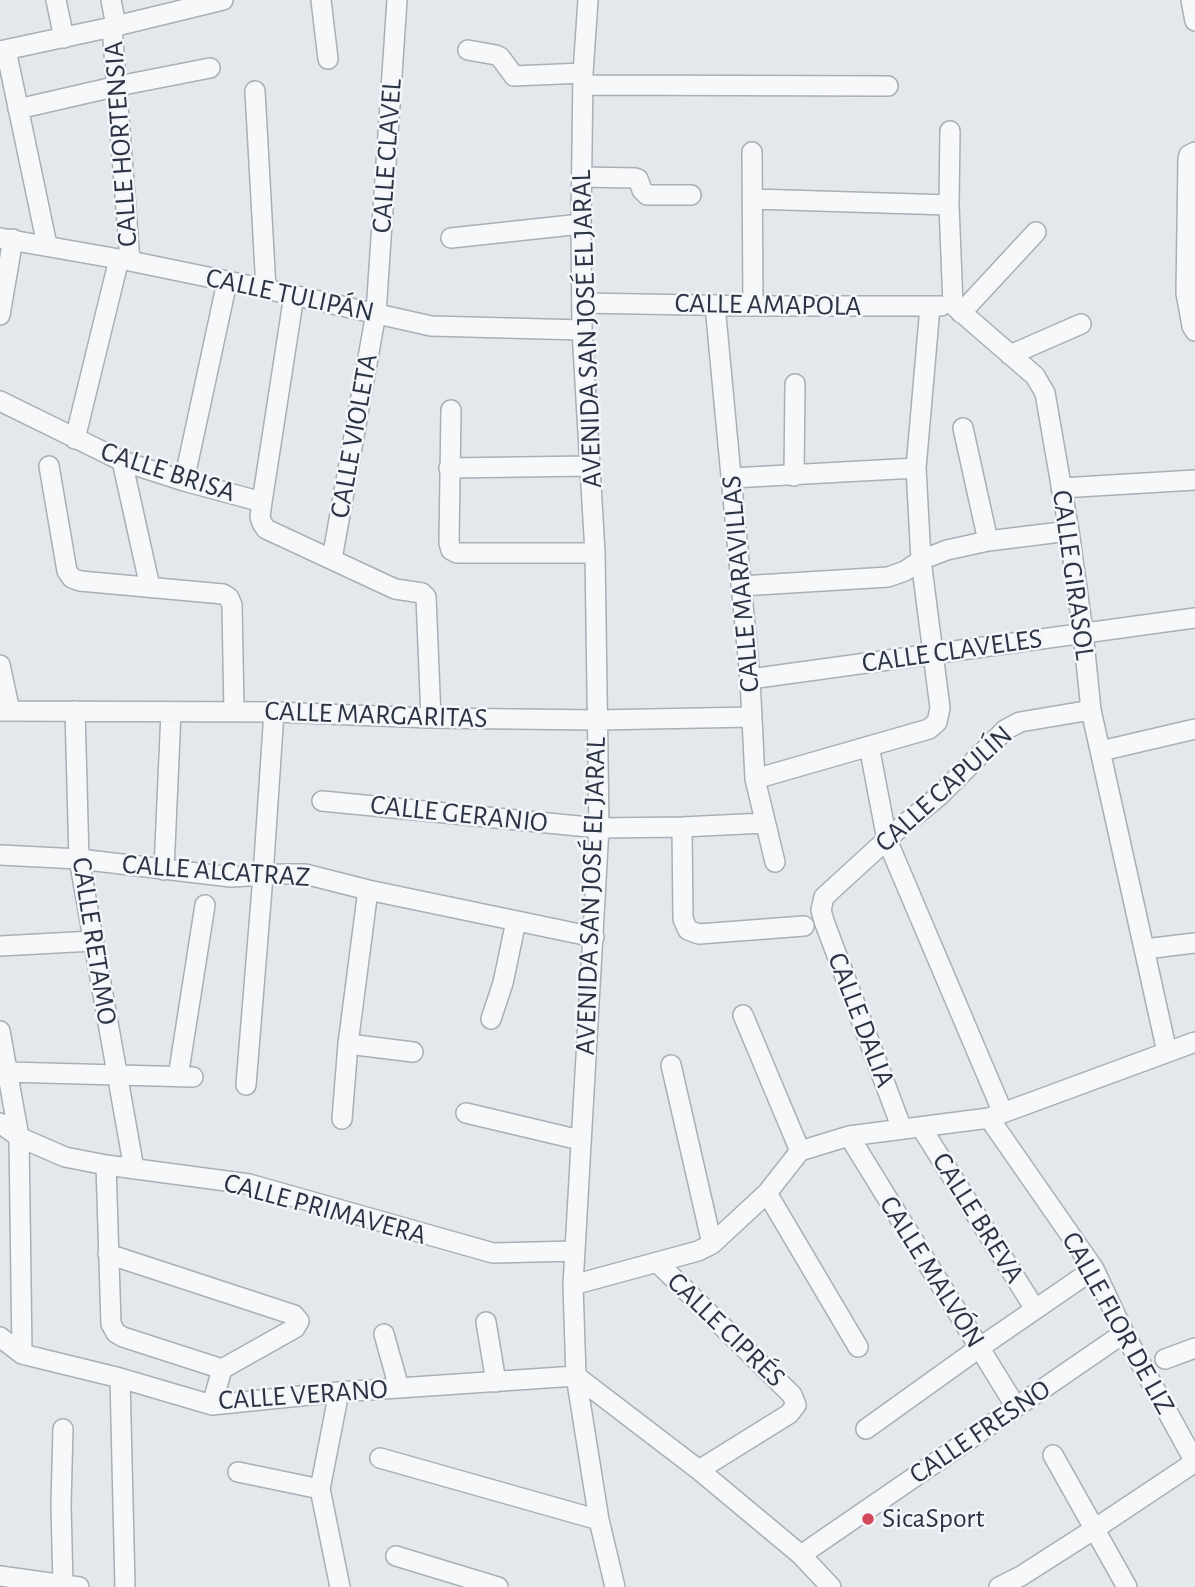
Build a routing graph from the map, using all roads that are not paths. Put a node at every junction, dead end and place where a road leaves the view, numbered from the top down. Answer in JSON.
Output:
{"nodes":[{"id":1,"x":56,"y":0,"type":"edge"},
{"id":2,"x":110,"y":0,"type":"edge"},
{"id":3,"x":223,"y":0,"type":"edge"},
{"id":4,"x":321,"y":0,"type":"edge"},
{"id":5,"x":397,"y":0,"type":"edge"},
{"id":6,"x":588,"y":0,"type":"edge"},
{"id":7,"x":1191,"y":0,"type":"edge"},
{"id":8,"x":162,"y":7,"type":"edge"},
{"id":9,"x":1195,"y":21,"type":"edge"},
{"id":10,"x":114,"y":27,"type":"junction"},
{"id":11,"x":64,"y":37,"type":"junction"},
{"id":12,"x":468,"y":50,"type":"dead end"},
{"id":13,"x":3,"y":51,"type":"edge"},
{"id":14,"x":328,"y":59,"type":"dead end"},
{"id":15,"x":211,"y":68,"type":"dead end"},
{"id":16,"x":583,"y":79,"type":"junction"},
{"id":17,"x":118,"y":86,"type":"junction"},
{"id":18,"x":888,"y":86,"type":"dead end"},
{"id":19,"x":255,"y":91,"type":"dead end"},
{"id":20,"x":18,"y":109,"type":"junction"},
{"id":21,"x":950,"y":131,"type":"dead end"},
{"id":22,"x":752,"y":152,"type":"dead end"},
{"id":23,"x":1195,"y":152,"type":"edge"},
{"id":24,"x":582,"y":177,"type":"junction"},
{"id":25,"x":691,"y":195,"type":"dead end"},
{"id":26,"x":753,"y":199,"type":"junction"},
{"id":27,"x":949,"y":205,"type":"junction"},
{"id":28,"x":581,"y":224,"type":"junction"},
{"id":29,"x":1036,"y":232,"type":"dead end"},
{"id":30,"x":451,"y":238,"type":"dead end"},
{"id":31,"x":7,"y":239,"type":"edge"},
{"id":32,"x":47,"y":245,"type":"junction"},
{"id":33,"x":124,"y":260,"type":"junction"},
{"id":34,"x":227,"y":282,"type":"junction"},
{"id":35,"x":266,"y":289,"type":"junction"},
{"id":36,"x":293,"y":295,"type":"junction"},
{"id":37,"x":582,"y":303,"type":"junction"},
{"id":38,"x":715,"y":305,"type":"junction"},
{"id":39,"x":754,"y":306,"type":"junction"},
{"id":40,"x":930,"y":307,"type":"junction"},
{"id":41,"x":957,"y":309,"type":"junction"},
{"id":42,"x":376,"y":313,"type":"junction"},
{"id":43,"x":0,"y":315,"type":"edge"},
{"id":44,"x":1081,"y":324,"type":"dead end"},
{"id":45,"x":582,"y":330,"type":"junction"},
{"id":46,"x":1195,"y":331,"type":"edge"},
{"id":47,"x":1010,"y":355,"type":"junction"},
{"id":48,"x":795,"y":384,"type":"dead end"},
{"id":49,"x":0,"y":401,"type":"edge"},
{"id":50,"x":451,"y":410,"type":"dead end"},
{"id":51,"x":963,"y":428,"type":"dead end"},
{"id":52,"x":75,"y":439,"type":"junction"},
{"id":53,"x":122,"y":461,"type":"junction"},
{"id":54,"x":49,"y":466,"type":"dead end"},
{"id":55,"x":589,"y":466,"type":"junction"},
{"id":56,"x":449,"y":468,"type":"junction"},
{"id":57,"x":916,"y":468,"type":"junction"},
{"id":58,"x":794,"y":476,"type":"junction"},
{"id":59,"x":732,"y":478,"type":"junction"},
{"id":60,"x":1195,"y":480,"type":"edge"},
{"id":61,"x":184,"y":481,"type":"junction"},
{"id":62,"x":1060,"y":488,"type":"junction"},
{"id":63,"x":262,"y":502,"type":"junction"},
{"id":64,"x":1069,"y":531,"type":"junction"},
{"id":65,"x":988,"y":541,"type":"junction"},
{"id":66,"x":595,"y":553,"type":"junction"},
{"id":67,"x":332,"y":559,"type":"junction"},
{"id":68,"x":921,"y":560,"type":"junction"},
{"id":69,"x":741,"y":586,"type":"junction"},
{"id":70,"x":150,"y":587,"type":"junction"},
{"id":71,"x":1195,"y":618,"type":"edge"},
{"id":72,"x":1083,"y":632,"type":"junction"},
{"id":73,"x":934,"y":653,"type":"junction"},
{"id":74,"x":0,"y":665,"type":"edge"},
{"id":75,"x":750,"y":679,"type":"junction"},
{"id":76,"x":1091,"y":710,"type":"junction"},
{"id":77,"x":5,"y":711,"type":"edge"},
{"id":78,"x":75,"y":711,"type":"junction"},
{"id":79,"x":171,"y":712,"type":"junction"},
{"id":80,"x":233,"y":712,"type":"junction"},
{"id":81,"x":274,"y":712,"type":"junction"},
{"id":82,"x":752,"y":717,"type":"junction"},
{"id":83,"x":431,"y":718,"type":"junction"},
{"id":84,"x":597,"y":720,"type":"junction"},
{"id":85,"x":1195,"y":729,"type":"edge"},
{"id":86,"x":869,"y":746,"type":"junction"},
{"id":87,"x":1101,"y":751,"type":"junction"},
{"id":88,"x":755,"y":779,"type":"junction"},
{"id":89,"x":322,"y":801,"type":"dead end"},
{"id":90,"x":765,"y":823,"type":"junction"},
{"id":91,"x":682,"y":827,"type":"junction"},
{"id":92,"x":599,"y":828,"type":"junction"},
{"id":93,"x":887,"y":840,"type":"junction"},
{"id":94,"x":0,"y":855,"type":"edge"},
{"id":95,"x":79,"y":859,"type":"junction"},
{"id":96,"x":775,"y":862,"type":"dead end"},
{"id":97,"x":164,"y":870,"type":"junction"},
{"id":98,"x":263,"y":876,"type":"junction"},
{"id":99,"x":368,"y":890,"type":"junction"},
{"id":100,"x":205,"y":905,"type":"dead end"},
{"id":101,"x":821,"y":909,"type":"joint"},
{"id":102,"x":516,"y":921,"type":"junction"},
{"id":103,"x":804,"y":926,"type":"dead end"},
{"id":104,"x":594,"y":936,"type":"junction"},
{"id":105,"x":93,"y":941,"type":"junction"},
{"id":106,"x":1195,"y":943,"type":"edge"},
{"id":107,"x":0,"y":946,"type":"edge"},
{"id":108,"x":1145,"y":950,"type":"junction"},
{"id":109,"x":743,"y":1015,"type":"dead end"},
{"id":110,"x":491,"y":1019,"type":"dead end"},
{"id":111,"x":0,"y":1031,"type":"edge"},
{"id":112,"x":1195,"y":1042,"type":"edge"},
{"id":113,"x":348,"y":1044,"type":"junction"},
{"id":114,"x":413,"y":1052,"type":"dead end"},
{"id":115,"x":1167,"y":1052,"type":"junction"},
{"id":116,"x":670,"y":1065,"type":"dead end"},
{"id":117,"x":7,"y":1072,"type":"junction"},
{"id":118,"x":116,"y":1074,"type":"junction"},
{"id":119,"x":246,"y":1085,"type":"dead end"},
{"id":120,"x":466,"y":1113,"type":"dead end"},
{"id":121,"x":996,"y":1115,"type":"junction"},
{"id":122,"x":342,"y":1119,"type":"dead end"},
{"id":123,"x":0,"y":1123,"type":"edge"},
{"id":124,"x":911,"y":1128,"type":"junction"},
{"id":125,"x":849,"y":1136,"type":"junction"},
{"id":126,"x":19,"y":1137,"type":"junction"},
{"id":127,"x":580,"y":1140,"type":"junction"},
{"id":128,"x":0,"y":1146,"type":"edge"},
{"id":129,"x":800,"y":1151,"type":"junction"},
{"id":130,"x":106,"y":1165,"type":"junction"},
{"id":131,"x":134,"y":1169,"type":"junction"},
{"id":132,"x":766,"y":1192,"type":"junction"},
{"id":133,"x":712,"y":1244,"type":"junction"},
{"id":134,"x":575,"y":1251,"type":"junction"},
{"id":135,"x":108,"y":1254,"type":"junction"},
{"id":136,"x":658,"y":1263,"type":"junction"},
{"id":137,"x":1094,"y":1269,"type":"junction"},
{"id":138,"x":573,"y":1285,"type":"junction"},
{"id":139,"x":1035,"y":1309,"type":"junction"},
{"id":140,"x":486,"y":1322,"type":"dead end"},
{"id":141,"x":1124,"y":1333,"type":"junction"},
{"id":142,"x":384,"y":1334,"type":"dead end"},
{"id":143,"x":0,"y":1337,"type":"edge"},
{"id":144,"x":858,"y":1347,"type":"dead end"},
{"id":145,"x":979,"y":1348,"type":"junction"},
{"id":146,"x":1195,"y":1348,"type":"edge"},
{"id":147,"x":22,"y":1354,"type":"junction"},
{"id":148,"x":1165,"y":1359,"type":"dead end"},
{"id":149,"x":222,"y":1369,"type":"junction"},
{"id":150,"x":576,"y":1376,"type":"junction"},
{"id":151,"x":120,"y":1378,"type":"junction"},
{"id":152,"x":496,"y":1382,"type":"junction"},
{"id":153,"x":398,"y":1388,"type":"junction"},
{"id":154,"x":339,"y":1392,"type":"junction"},
{"id":155,"x":212,"y":1405,"type":"junction"},
{"id":156,"x":1016,"y":1407,"type":"junction"},
{"id":157,"x":63,"y":1429,"type":"dead end"},
{"id":158,"x":866,"y":1429,"type":"dead end"},
{"id":159,"x":1053,"y":1455,"type":"dead end"},
{"id":160,"x":380,"y":1458,"type":"dead end"},
{"id":161,"x":1195,"y":1462,"type":"edge"},
{"id":162,"x":699,"y":1470,"type":"junction"},
{"id":163,"x":238,"y":1472,"type":"dead end"},
{"id":164,"x":320,"y":1489,"type":"junction"},
{"id":165,"x":599,"y":1520,"type":"junction"},
{"id":166,"x":1096,"y":1528,"type":"junction"},
{"id":167,"x":801,"y":1555,"type":"junction"},
{"id":168,"x":396,"y":1556,"type":"dead end"},
{"id":169,"x":7,"y":1580,"type":"edge"},
{"id":170,"x":71,"y":1586,"type":"edge"},
{"id":171,"x":125,"y":1587,"type":"edge"},
{"id":172,"x":340,"y":1587,"type":"edge"},
{"id":173,"x":498,"y":1587,"type":"edge"},
{"id":174,"x":615,"y":1587,"type":"edge"},
{"id":175,"x":831,"y":1587,"type":"edge"},
{"id":176,"x":999,"y":1587,"type":"edge"},
{"id":177,"x":1127,"y":1587,"type":"edge"}],
"edges":[{"from":1,"to":11,"type":"street"},
{"from":2,"to":10,"type":"street","name":"CALLE HORTENSIA"},
{"from":3,"to":8,"type":"street"},
{"from":4,"to":14,"type":"street"},
{"from":5,"to":42,"type":"street","name":"CALLE CLAVEL"},
{"from":6,"to":16,"type":"street","name":"AVENIDA SAN JOSÉ EL JARAL"},
{"from":7,"to":9,"type":"street"},
{"from":8,"to":10,"type":"street"},
{"from":10,"to":11,"type":"street"},
{"from":10,"to":17,"type":"street","name":"CALLE HORTENSIA"},
{"from":11,"to":13,"type":"street"},
{"from":12,"to":16,"type":"street"},
{"from":13,"to":20,"type":"street"},
{"from":15,"to":17,"type":"street"},
{"from":16,"to":18,"type":"street"},
{"from":16,"to":24,"type":"street","name":"AVENIDA SAN JOSÉ EL JARAL"},
{"from":17,"to":20,"type":"street"},
{"from":17,"to":33,"type":"street","name":"CALLE HORTENSIA"},
{"from":19,"to":35,"type":"street"},
{"from":20,"to":32,"type":"street"},
{"from":21,"to":27,"type":"street"},
{"from":22,"to":26,"type":"street"},
{"from":23,"to":46,"type":"street"},
{"from":24,"to":25,"type":"street"},
{"from":24,"to":28,"type":"street","name":"AVENIDA SAN JOSÉ EL JARAL"},
{"from":26,"to":27,"type":"street"},
{"from":26,"to":39,"type":"street"},
{"from":27,"to":41,"type":"street"},
{"from":28,"to":30,"type":"street"},
{"from":28,"to":37,"type":"street","name":"AVENIDA SAN JOSÉ EL JARAL"},
{"from":29,"to":41,"type":"street"},
{"from":31,"to":32,"type":"street","name":"CALLE TULIPÁN"},
{"from":31,"to":43,"type":"street"},
{"from":32,"to":33,"type":"street","name":"CALLE TULIPÁN"},
{"from":33,"to":34,"type":"street","name":"CALLE TULIPÁN"},
{"from":33,"to":52,"type":"street","name":"CALLE HORTENSIA"},
{"from":34,"to":35,"type":"street","name":"CALLE TULIPÁN"},
{"from":34,"to":61,"type":"street"},
{"from":35,"to":36,"type":"street","name":"CALLE TULIPÁN"},
{"from":36,"to":42,"type":"street","name":"CALLE TULIPÁN"},
{"from":36,"to":63,"type":"street"},
{"from":37,"to":38,"type":"street","name":"CALLE AMAPOLA"},
{"from":37,"to":45,"type":"street","name":"AVENIDA SAN JOSÉ EL JARAL"},
{"from":38,"to":39,"type":"street","name":"CALLE AMAPOLA"},
{"from":38,"to":59,"type":"street","name":"CALLE MARAVILLAS"},
{"from":39,"to":40,"type":"street","name":"CALLE AMAPOLA"},
{"from":40,"to":41,"type":"street","name":"CALLE AMAPOLA"},
{"from":40,"to":57,"type":"street"},
{"from":41,"to":47,"type":"street","name":"CALLE GIRASOL"},
{"from":42,"to":45,"type":"street","name":"CALLE TULIPÁN"},
{"from":42,"to":67,"type":"street","name":"CALLE VIOLETA"},
{"from":44,"to":47,"type":"street"},
{"from":45,"to":55,"type":"street","name":"AVENIDA SAN JOSÉ EL JARAL"},
{"from":47,"to":62,"type":"street","name":"CALLE GIRASOL"},
{"from":48,"to":58,"type":"street"},
{"from":49,"to":52,"type":"street","name":"CALLE BRISA"},
{"from":50,"to":56,"type":"street"},
{"from":51,"to":65,"type":"street"},
{"from":52,"to":53,"type":"street","name":"CALLE BRISA"},
{"from":53,"to":61,"type":"street","name":"CALLE BRISA"},
{"from":53,"to":70,"type":"street"},
{"from":54,"to":70,"type":"street"},
{"from":55,"to":56,"type":"street"},
{"from":55,"to":66,"type":"street","name":"AVENIDA SAN JOSÉ EL JARAL"},
{"from":56,"to":66,"type":"street"},
{"from":57,"to":58,"type":"street"},
{"from":57,"to":68,"type":"street"},
{"from":58,"to":59,"type":"street"},
{"from":59,"to":69,"type":"street","name":"CALLE MARAVILLAS"},
{"from":60,"to":62,"type":"street"},
{"from":61,"to":63,"type":"street","name":"CALLE BRISA"},
{"from":62,"to":64,"type":"street","name":"CALLE GIRASOL"},
{"from":63,"to":67,"type":"street"},
{"from":64,"to":65,"type":"street"},
{"from":64,"to":72,"type":"street","name":"CALLE GIRASOL"},
{"from":65,"to":68,"type":"street"},
{"from":66,"to":84,"type":"street","name":"AVENIDA SAN JOSÉ EL JARAL"},
{"from":67,"to":83,"type":"street"},
{"from":68,"to":69,"type":"street"},
{"from":68,"to":73,"type":"street"},
{"from":69,"to":75,"type":"street","name":"CALLE MARAVILLAS"},
{"from":70,"to":80,"type":"street"},
{"from":71,"to":72,"type":"street","name":"CALLE CLAVELES"},
{"from":72,"to":73,"type":"street","name":"CALLE CLAVELES"},
{"from":72,"to":76,"type":"street","name":"CALLE GIRASOL"},
{"from":73,"to":75,"type":"street","name":"CALLE CLAVELES"},
{"from":73,"to":86,"type":"street"},
{"from":74,"to":77,"type":"street"},
{"from":75,"to":82,"type":"street","name":"CALLE MARAVILLAS"},
{"from":76,"to":87,"type":"street","name":"CALLE GIRASOL"},
{"from":76,"to":93,"type":"street","name":"CALLE CAPULÍN"},
{"from":77,"to":78,"type":"street","name":"CALLE MARGARITAS"},
{"from":78,"to":79,"type":"street","name":"CALLE MARGARITAS"},
{"from":78,"to":95,"type":"street","name":"CALLE RETAMO"},
{"from":79,"to":80,"type":"street","name":"CALLE MARGARITAS"},
{"from":79,"to":97,"type":"street"},
{"from":80,"to":81,"type":"street","name":"CALLE MARGARITAS"},
{"from":81,"to":83,"type":"street","name":"CALLE MARGARITAS"},
{"from":81,"to":98,"type":"street"},
{"from":82,"to":84,"type":"street","name":"CALLE MARGARITAS"},
{"from":82,"to":88,"type":"street","name":"CALLE MARAVILLAS"},
{"from":83,"to":84,"type":"street","name":"CALLE MARGARITAS"},
{"from":84,"to":92,"type":"street","name":"AVENIDA SAN JOSÉ EL JARAL"},
{"from":85,"to":87,"type":"street"},
{"from":86,"to":88,"type":"street"},
{"from":86,"to":93,"type":"street","name":"CALLE FLOR DE LIZ"},
{"from":87,"to":108,"type":"street","name":"CALLE GIRASOL"},
{"from":88,"to":90,"type":"street","name":"CALLE MARAVILLAS"},
{"from":89,"to":92,"type":"street","name":"CALLE GERANIO"},
{"from":90,"to":91,"type":"street","name":"CALLE GERANIO"},
{"from":90,"to":96,"type":"street","name":"CALLE MARAVILLAS"},
{"from":91,"to":92,"type":"street","name":"CALLE GERANIO"},
{"from":91,"to":103,"type":"street"},
{"from":92,"to":104,"type":"street","name":"AVENIDA SAN JOSÉ EL JARAL"},
{"from":93,"to":101,"type":"street","name":"CALLE CAPULÍN"},
{"from":93,"to":121,"type":"street","name":"CALLE FLOR DE LIZ"},
{"from":94,"to":95,"type":"street","name":"CALLE ALCATRAZ"},
{"from":95,"to":97,"type":"street","name":"CALLE ALCATRAZ"},
{"from":95,"to":105,"type":"street","name":"CALLE RETAMO"},
{"from":97,"to":98,"type":"street","name":"CALLE ALCATRAZ"},
{"from":98,"to":99,"type":"street","name":"CALLE ALCATRAZ"},
{"from":98,"to":119,"type":"street"},
{"from":99,"to":102,"type":"street","name":"CALLE ALCATRAZ"},
{"from":99,"to":113,"type":"street"},
{"from":100,"to":118,"type":"street"},
{"from":101,"to":124,"type":"street","name":"CALLE DALIA"},
{"from":102,"to":104,"type":"street","name":"CALLE ALCATRAZ"},
{"from":102,"to":110,"type":"street"},
{"from":104,"to":127,"type":"street","name":"AVENIDA SAN JOSÉ EL JARAL"},
{"from":105,"to":107,"type":"street"},
{"from":105,"to":118,"type":"street","name":"CALLE RETAMO"},
{"from":106,"to":108,"type":"street"},
{"from":108,"to":115,"type":"street","name":"CALLE GIRASOL"},
{"from":109,"to":129,"type":"street"},
{"from":111,"to":117,"type":"street"},
{"from":112,"to":115,"type":"street"},
{"from":113,"to":114,"type":"street"},
{"from":113,"to":122,"type":"street"},
{"from":115,"to":121,"type":"street"},
{"from":116,"to":133,"type":"street"},
{"from":117,"to":118,"type":"street"},
{"from":117,"to":126,"type":"street"},
{"from":118,"to":131,"type":"street","name":"CALLE RETAMO"},
{"from":120,"to":127,"type":"street"},
{"from":121,"to":124,"type":"street"},
{"from":121,"to":137,"type":"street","name":"CALLE FLOR DE LIZ"},
{"from":123,"to":126,"type":"street","name":"CALLE PRIMAVERA"},
{"from":124,"to":125,"type":"street"},
{"from":124,"to":139,"type":"street","name":"CALLE BREVA"},
{"from":125,"to":129,"type":"street"},
{"from":125,"to":145,"type":"street","name":"CALLE MALVÓN"},
{"from":126,"to":128,"type":"street"},
{"from":126,"to":130,"type":"street","name":"CALLE PRIMAVERA"},
{"from":126,"to":147,"type":"street"},
{"from":127,"to":134,"type":"street","name":"AVENIDA SAN JOSÉ EL JARAL"},
{"from":129,"to":132,"type":"street"},
{"from":130,"to":131,"type":"street","name":"CALLE PRIMAVERA"},
{"from":130,"to":135,"type":"street"},
{"from":131,"to":134,"type":"street","name":"CALLE PRIMAVERA"},
{"from":132,"to":133,"type":"street"},
{"from":132,"to":144,"type":"street"},
{"from":133,"to":136,"type":"street"},
{"from":134,"to":138,"type":"street","name":"AVENIDA SAN JOSÉ EL JARAL"},
{"from":135,"to":149,"type":"street"},
{"from":135,"to":149,"type":"street"},
{"from":136,"to":138,"type":"street"},
{"from":136,"to":162,"type":"street","name":"CALLE CIPRÉS"},
{"from":137,"to":139,"type":"street"},
{"from":137,"to":141,"type":"street","name":"CALLE FLOR DE LIZ"},
{"from":138,"to":150,"type":"street","name":"AVENIDA SAN JOSÉ EL JARAL"},
{"from":139,"to":145,"type":"street"},
{"from":140,"to":152,"type":"street"},
{"from":141,"to":156,"type":"street","name":"CALLE FRESNO"},
{"from":141,"to":161,"type":"street","name":"CALLE FLOR DE LIZ"},
{"from":142,"to":153,"type":"street"},
{"from":143,"to":147,"type":"street","name":"CALLE VERANO"},
{"from":145,"to":156,"type":"street","name":"CALLE MALVÓN"},
{"from":145,"to":158,"type":"street"},
{"from":146,"to":148,"type":"street"},
{"from":147,"to":151,"type":"street","name":"CALLE VERANO"},
{"from":149,"to":155,"type":"street"},
{"from":150,"to":152,"type":"street","name":"CALLE VERANO"},
{"from":150,"to":162,"type":"street"},
{"from":150,"to":165,"type":"street","name":"AVENIDA SAN JOSÉ EL JARAL"},
{"from":151,"to":155,"type":"street","name":"CALLE VERANO"},
{"from":151,"to":171,"type":"street"},
{"from":152,"to":153,"type":"street","name":"CALLE VERANO"},
{"from":153,"to":154,"type":"street","name":"CALLE VERANO"},
{"from":154,"to":155,"type":"street","name":"CALLE VERANO"},
{"from":154,"to":164,"type":"street"},
{"from":156,"to":167,"type":"street","name":"CALLE FRESNO"},
{"from":157,"to":170,"type":"street"},
{"from":159,"to":166,"type":"street"},
{"from":160,"to":165,"type":"street"},
{"from":161,"to":166,"type":"street"},
{"from":162,"to":167,"type":"street"},
{"from":163,"to":164,"type":"street"},
{"from":164,"to":172,"type":"street"},
{"from":165,"to":174,"type":"street","name":"AVENIDA SAN JOSÉ EL JARAL"},
{"from":166,"to":176,"type":"street"},
{"from":166,"to":177,"type":"street"},
{"from":167,"to":175,"type":"street"},
{"from":168,"to":173,"type":"street"},
{"from":169,"to":170,"type":"street"}]}
